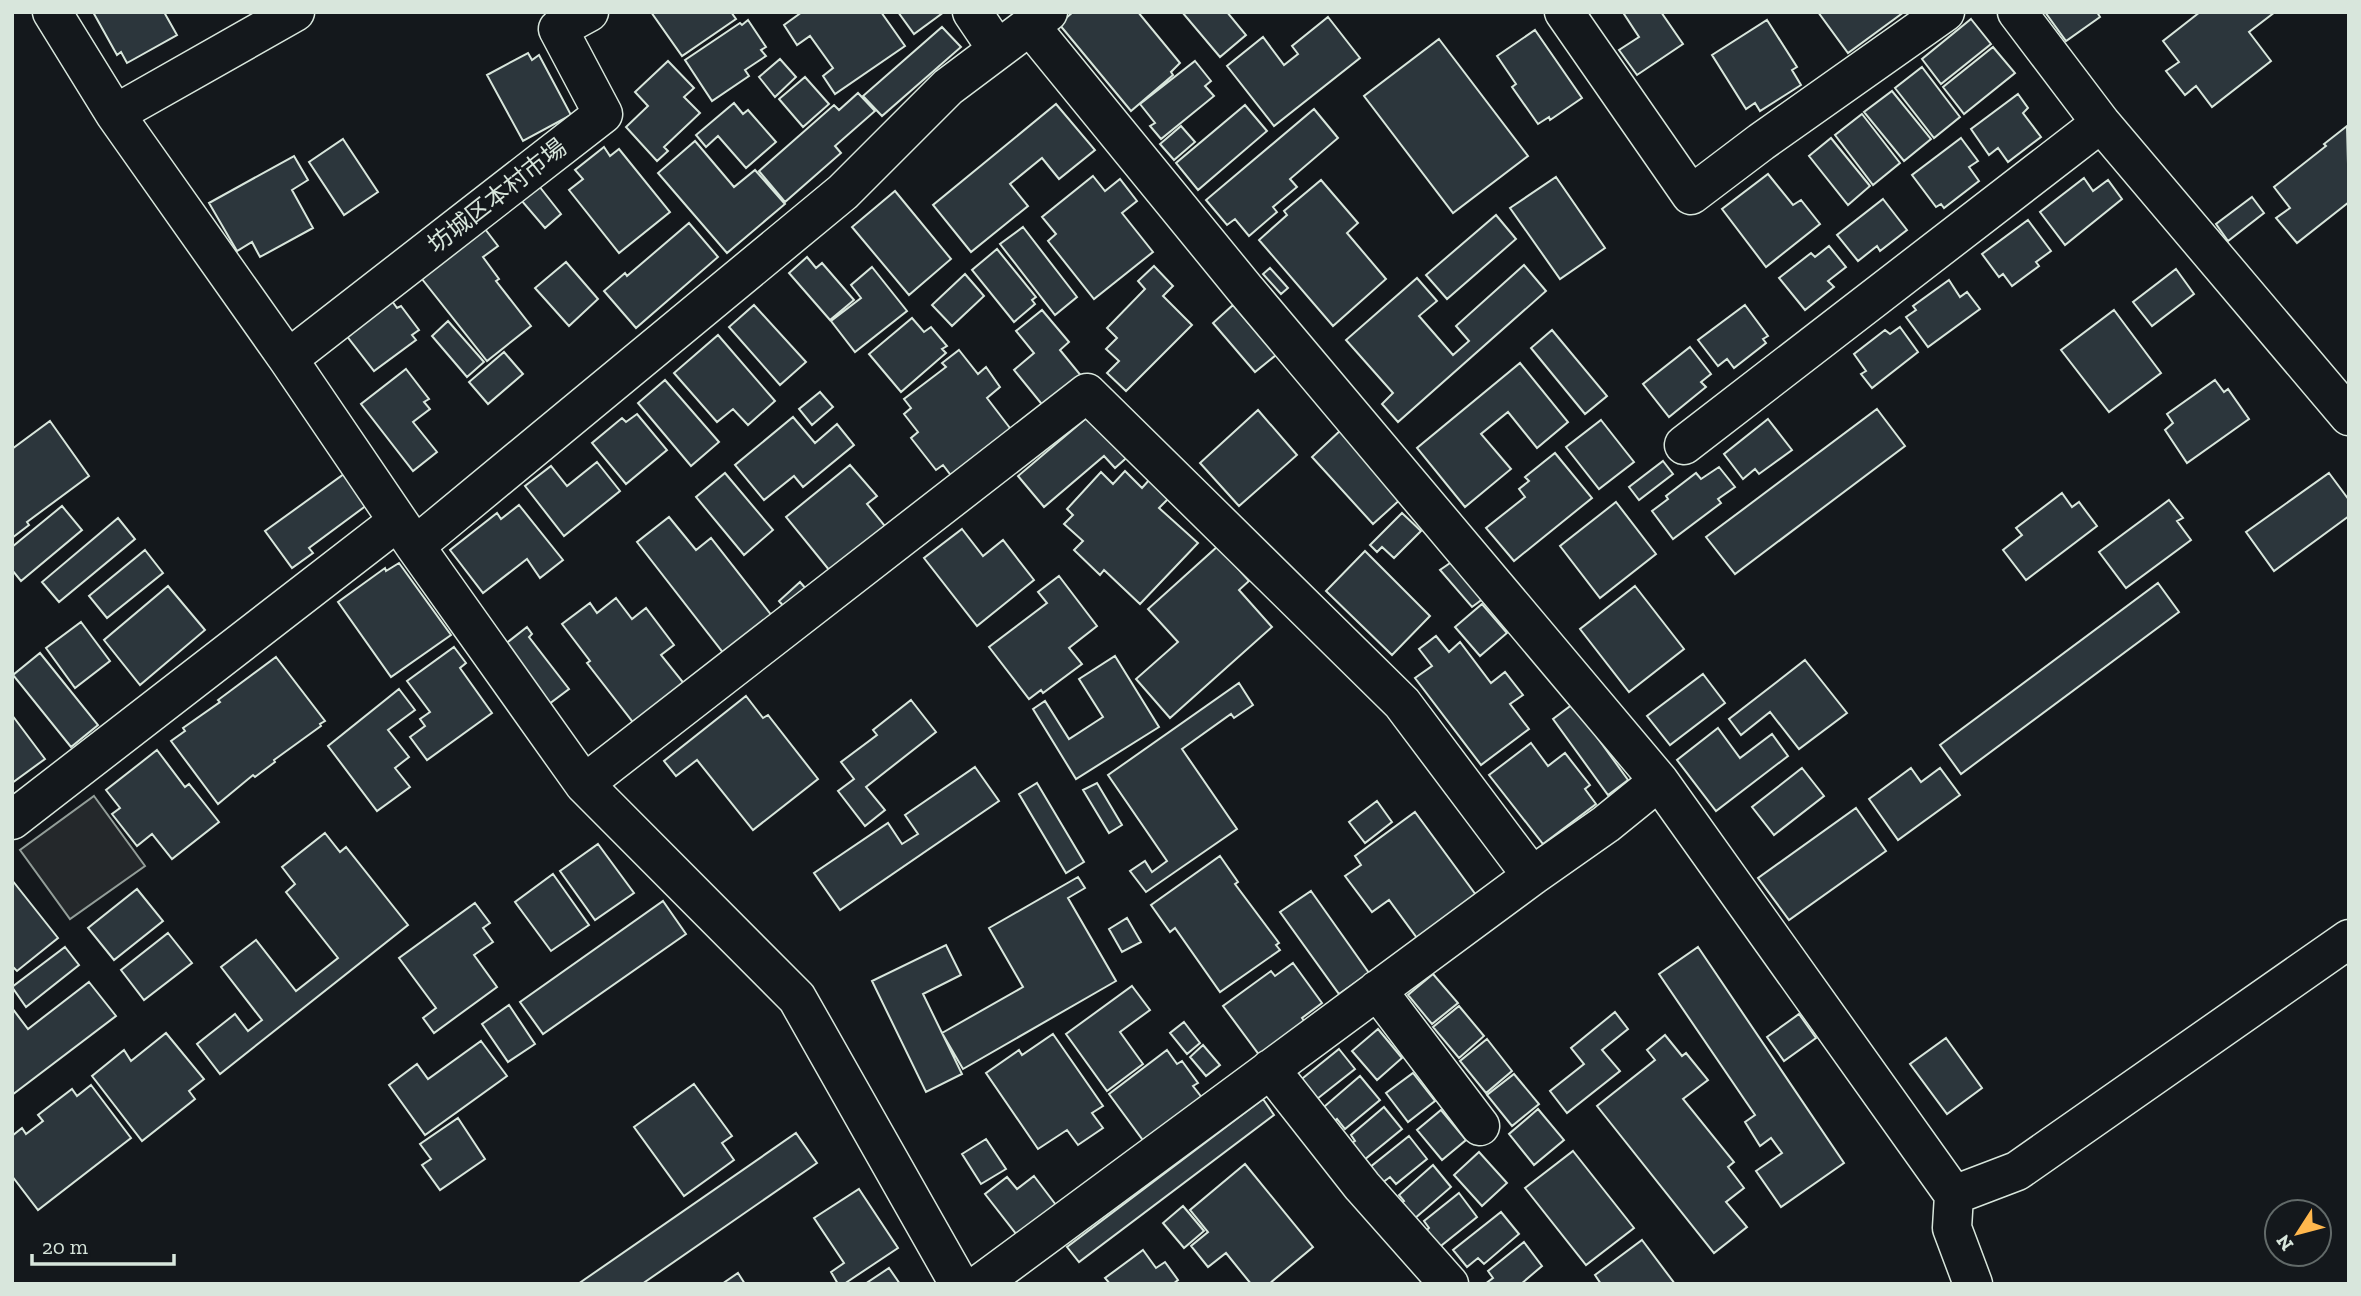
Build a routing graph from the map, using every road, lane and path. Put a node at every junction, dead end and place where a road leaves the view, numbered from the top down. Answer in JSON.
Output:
{"nodes":[{"id":1,"x":52,"y":12,"type":"edge"},
{"id":2,"x":295,"y":12,"type":"edge"},
{"id":3,"x":589,"y":12,"type":"edge"},
{"id":4,"x":972,"y":12,"type":"edge"},
{"id":5,"x":1564,"y":12,"type":"edge"},
{"id":6,"x":1945,"y":12,"type":"edge"},
{"id":7,"x":2017,"y":12,"type":"edge"},
{"id":8,"x":1040,"y":20,"type":"edge"},
{"id":9,"x":997,"y":49,"type":"junction"},
{"id":10,"x":115,"y":114,"type":"junction"},
{"id":11,"x":2101,"y":123,"type":"junction"},
{"id":12,"x":288,"y":359,"type":"junction"},
{"id":13,"x":2349,"y":416,"type":"edge"},
{"id":14,"x":1684,"y":445,"type":"dead end"},
{"id":15,"x":406,"y":533,"type":"junction"},
{"id":16,"x":1659,"y":781,"type":"junction"},
{"id":17,"x":584,"y":784,"type":"junction"},
{"id":18,"x":12,"y":820,"type":"edge"},
{"id":19,"x":1532,"y":876,"type":"junction"},
{"id":20,"x":2349,"y":939,"type":"edge"},
{"id":21,"x":1377,"y":990,"type":"junction"},
{"id":22,"x":1270,"y":1069,"type":"junction"},
{"id":23,"x":1480,"y":1126,"type":"dead end"},
{"id":24,"x":1954,"y":1195,"type":"junction"},
{"id":25,"x":960,"y":1284,"type":"edge"},
{"id":26,"x":980,"y":1284,"type":"edge"},
{"id":27,"x":1449,"y":1284,"type":"edge"},
{"id":28,"x":1973,"y":1284,"type":"edge"}],
"edges":[{"from":1,"to":10,"type":"street"},
{"from":2,"to":10,"type":"street"},
{"from":3,"to":12,"type":"street","name":"坊城区本村市場"},
{"from":4,"to":9,"type":"street"},
{"from":5,"to":6,"type":"street"},
{"from":7,"to":11,"type":"street"},
{"from":8,"to":9,"type":"street"},
{"from":8,"to":16,"type":"street"},
{"from":9,"to":15,"type":"street"},
{"from":10,"to":12,"type":"street"},
{"from":11,"to":13,"type":"street"},
{"from":11,"to":14,"type":"street"},
{"from":12,"to":15,"type":"street"},
{"from":15,"to":17,"type":"street"},
{"from":15,"to":18,"type":"street"},
{"from":16,"to":19,"type":"street"},
{"from":16,"to":24,"type":"street"},
{"from":17,"to":19,"type":"street"},
{"from":17,"to":25,"type":"street"},
{"from":19,"to":21,"type":"street"},
{"from":20,"to":24,"type":"street"},
{"from":21,"to":22,"type":"street"},
{"from":21,"to":23,"type":"street"},
{"from":22,"to":26,"type":"street"},
{"from":22,"to":27,"type":"street"},
{"from":24,"to":28,"type":"street"}]}
